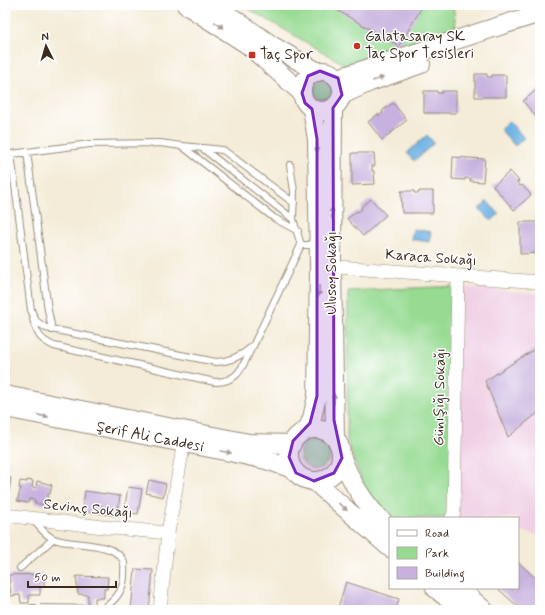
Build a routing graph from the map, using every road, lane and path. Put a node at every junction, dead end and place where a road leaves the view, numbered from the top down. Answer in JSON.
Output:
{"nodes":[{"id":1,"x":186,"y":5,"type":"edge"},
{"id":2,"x":217,"y":6,"type":"edge"},
{"id":3,"x":540,"y":13,"type":"edge"},
{"id":4,"x":540,"y":25,"type":"edge"},
{"id":5,"x":318,"y":72,"type":"junction"},
{"id":6,"x":338,"y":78,"type":"junction"},
{"id":7,"x":302,"y":93,"type":"junction"},
{"id":8,"x":337,"y":102,"type":"junction"},
{"id":9,"x":312,"y":109,"type":"junction"},
{"id":10,"x":182,"y":146,"type":"junction"},
{"id":11,"x":202,"y":148,"type":"junction"},
{"id":12,"x":27,"y":152,"type":"junction"},
{"id":13,"x":290,"y":165,"type":"dead end"},
{"id":14,"x":294,"y":203,"type":"junction"},
{"id":15,"x":293,"y":219,"type":"junction"},
{"id":16,"x":298,"y":230,"type":"junction"},
{"id":17,"x":310,"y":245,"type":"junction"},
{"id":18,"x":326,"y":266,"type":"junction"},
{"id":19,"x":458,"y":276,"type":"junction"},
{"id":20,"x":540,"y":282,"type":"edge"},
{"id":21,"x":33,"y":316,"type":"junction"},
{"id":22,"x":52,"y":330,"type":"junction"},
{"id":23,"x":253,"y":346,"type":"junction"},
{"id":24,"x":5,"y":395,"type":"edge"},
{"id":25,"x":5,"y":408,"type":"edge"},
{"id":26,"x":307,"y":430,"type":"junction"},
{"id":27,"x":184,"y":438,"type":"junction"},
{"id":28,"x":335,"y":438,"type":"junction"},
{"id":29,"x":292,"y":444,"type":"junction"},
{"id":30,"x":342,"y":458,"type":"junction"},
{"id":31,"x":293,"y":469,"type":"junction"},
{"id":32,"x":314,"y":481,"type":"junction"},
{"id":33,"x":5,"y":515,"type":"edge"},
{"id":34,"x":452,"y":517,"type":"edge"},
{"id":35,"x":31,"y":518,"type":"junction"},
{"id":36,"x":389,"y":527,"type":"edge"},
{"id":37,"x":168,"y":533,"type":"junction"},
{"id":38,"x":53,"y":538,"type":"junction"},
{"id":39,"x":389,"y":547,"type":"edge"},
{"id":40,"x":20,"y":568,"type":"dead end"},
{"id":41,"x":436,"y":589,"type":"edge"},
{"id":42,"x":459,"y":589,"type":"edge"},
{"id":43,"x":32,"y":608,"type":"dead end"},
{"id":44,"x":160,"y":610,"type":"edge"},
{"id":45,"x":461,"y":610,"type":"edge"},
{"id":46,"x":484,"y":610,"type":"edge"}],
"edges":[{"from":1,"to":7,"type":"street","one_way":true},
{"from":2,"to":5,"type":"street"},
{"from":3,"to":6,"type":"street"},
{"from":8,"to":4,"type":"street","one_way":true},
{"from":5,"to":6,"type":"street"},
{"from":5,"to":7,"type":"street"},
{"from":6,"to":8,"type":"street"},
{"from":7,"to":9,"type":"street"},
{"from":8,"to":9,"type":"street"},
{"from":18,"to":8,"type":"street","name":"Ulusoy Sokağı","one_way":true},
{"from":9,"to":17,"type":"street","name":"Ulusoy Sokağı","one_way":true},
{"from":10,"to":11,"type":"lane"},
{"from":10,"to":12,"type":"lane"},
{"from":10,"to":16,"type":"lane"},
{"from":11,"to":14,"type":"lane"},
{"from":11,"to":15,"type":"lane"},
{"from":12,"to":21,"type":"lane"},
{"from":12,"to":22,"type":"lane"},
{"from":13,"to":14,"type":"lane"},
{"from":14,"to":15,"type":"lane"},
{"from":15,"to":16,"type":"lane"},
{"from":16,"to":17,"type":"lane"},
{"from":17,"to":18,"type":"street","name":"Ulusoy Sokağı"},
{"from":17,"to":23,"type":"lane"},
{"from":18,"to":19,"type":"street","name":"Karaca Sokağı"},
{"from":18,"to":26,"type":"street","name":"Ulusoy Sokağı","one_way":true},
{"from":28,"to":18,"type":"street","name":"Ulusoy Sokağı","one_way":true},
{"from":19,"to":20,"type":"street","name":"Karaca Sokağı"},
{"from":19,"to":34,"type":"street","name":"Günışığı Sokağı"},
{"from":21,"to":22,"type":"lane"},
{"from":21,"to":23,"type":"lane"},
{"from":22,"to":23,"type":"lane"},
{"from":24,"to":27,"type":"street","name":"Şerif Ali Caddesi"},
{"from":25,"to":27,"type":"street","name":"Şerif Ali Caddesi","one_way":true},
{"from":26,"to":28,"type":"street"},
{"from":26,"to":29,"type":"street","name":"Ulusoy Sokağı"},
{"from":27,"to":29,"type":"street","name":"Şerif Ali Caddesi"},
{"from":27,"to":31,"type":"street","name":"Şerif Ali Caddesi","one_way":true},
{"from":27,"to":37,"type":"street"},
{"from":28,"to":30,"type":"street","name":"Ulusoy Sokağı"},
{"from":29,"to":31,"type":"street"},
{"from":30,"to":32,"type":"street"},
{"from":30,"to":36,"type":"street","name":"Ulusoy Sokağı"},
{"from":31,"to":32,"type":"street"},
{"from":32,"to":39,"type":"street","one_way":true},
{"from":33,"to":35,"type":"street","name":"Sevinç Sokağı"},
{"from":35,"to":37,"type":"street","name":"Sevinç Sokağı"},
{"from":35,"to":38,"type":"lane"},
{"from":37,"to":44,"type":"street"},
{"from":38,"to":40,"type":"lane"},
{"from":38,"to":43,"type":"lane"},
{"from":41,"to":45,"type":"street"},
{"from":42,"to":46,"type":"street"}]}
